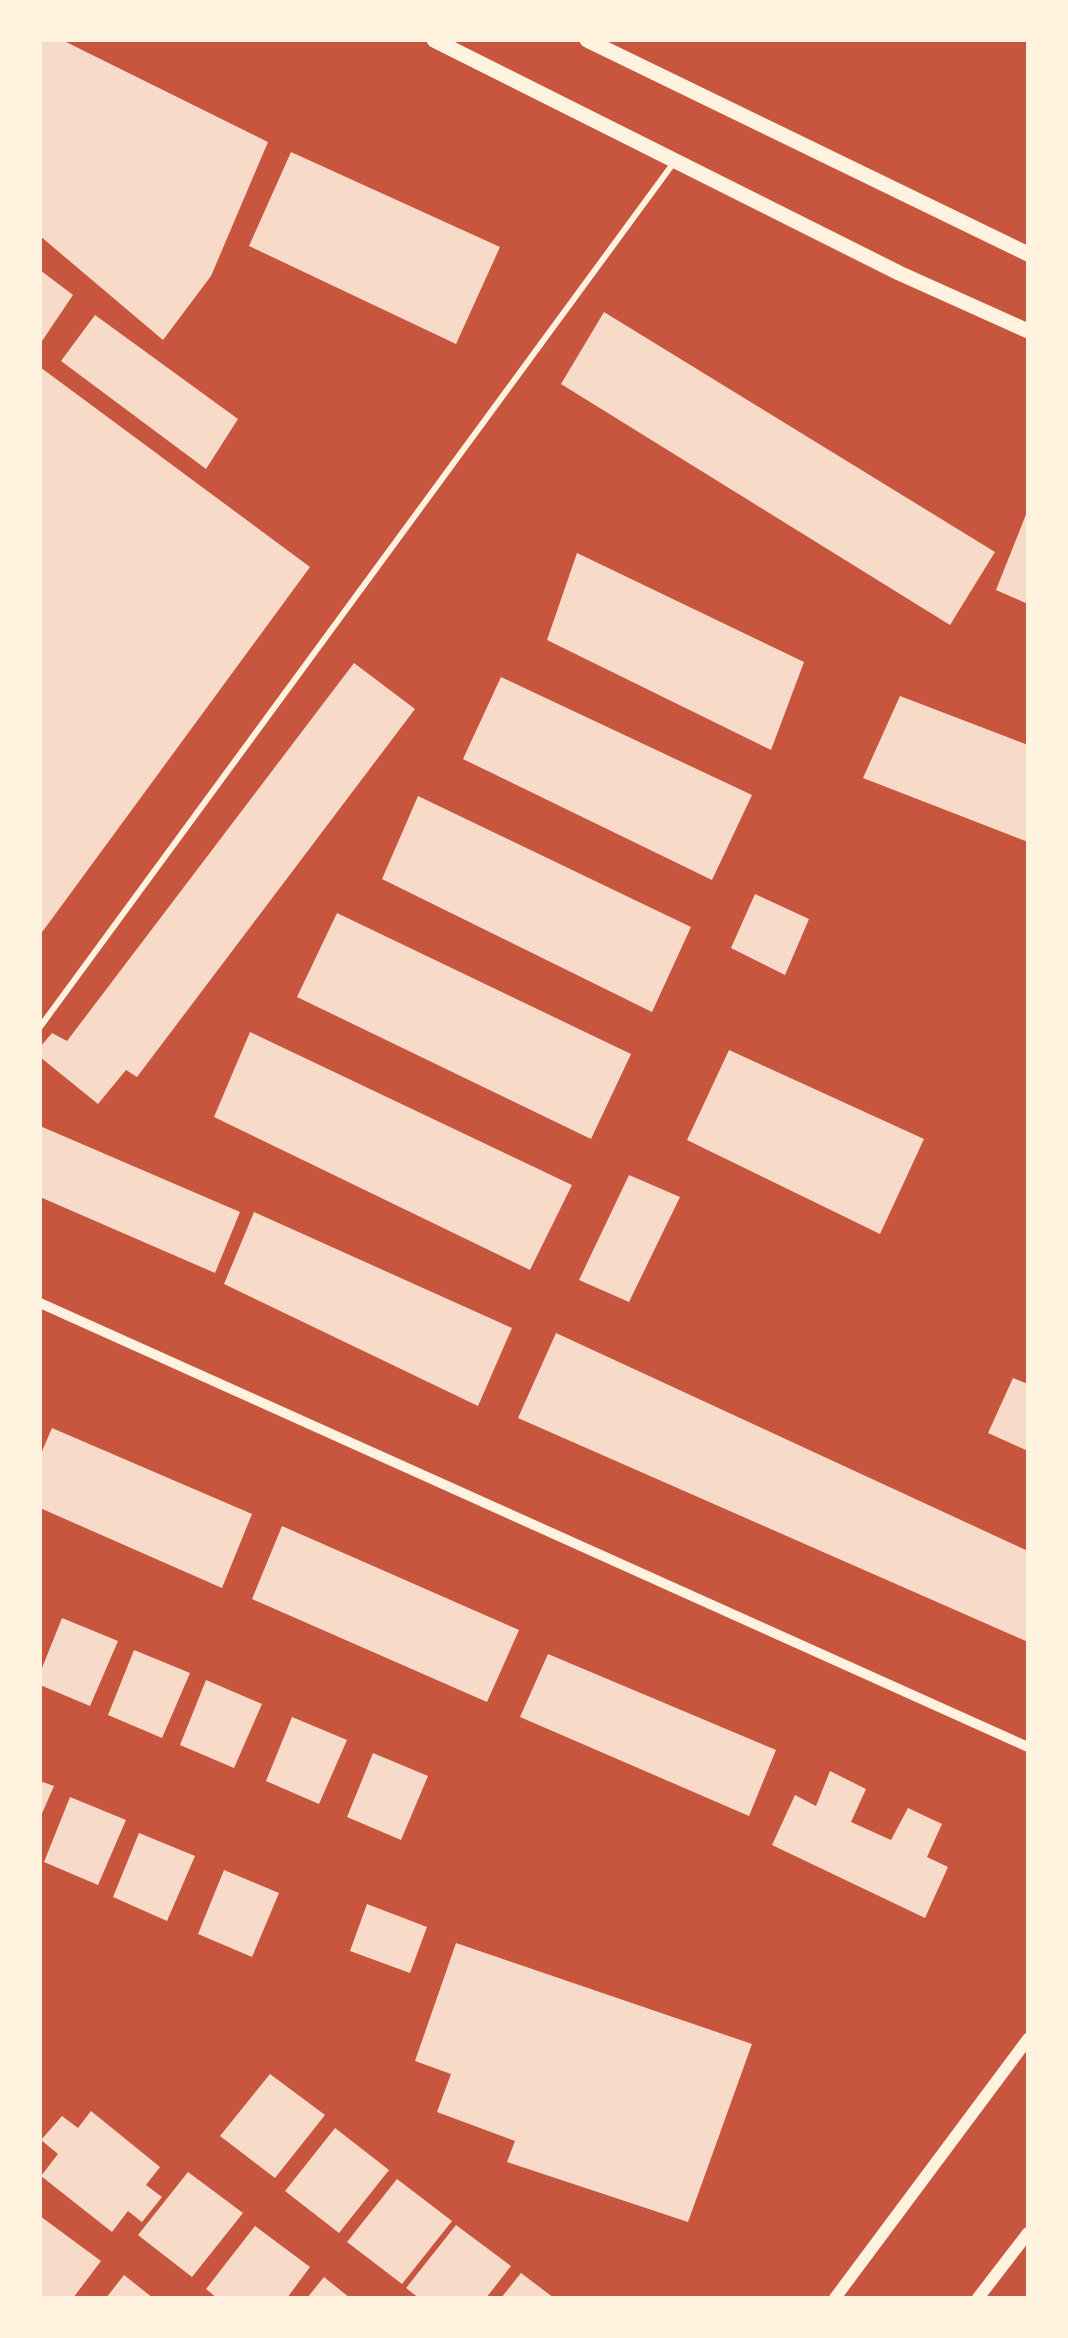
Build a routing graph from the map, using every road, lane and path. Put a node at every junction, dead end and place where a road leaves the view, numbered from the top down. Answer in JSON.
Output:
{"nodes":[{"id":1,"x":434,"y":40,"type":"edge"},
{"id":2,"x":587,"y":40,"type":"edge"},
{"id":3,"x":675,"y":161,"type":"junction"},
{"id":4,"x":1028,"y":254,"type":"edge"},
{"id":5,"x":1028,"y":331,"type":"edge"},
{"id":6,"x":40,"y":1027,"type":"edge"},
{"id":7,"x":40,"y":1304,"type":"edge"},
{"id":8,"x":1028,"y":1747,"type":"edge"},
{"id":9,"x":1028,"y":2039,"type":"edge"},
{"id":10,"x":1028,"y":2233,"type":"edge"},
{"id":11,"x":835,"y":2298,"type":"edge"},
{"id":12,"x":978,"y":2298,"type":"edge"}],
"edges":[{"from":1,"to":3,"type":"main road"},
{"from":2,"to":4,"type":"main road"},
{"from":3,"to":5,"type":"main road"},
{"from":3,"to":6,"type":"street"},
{"from":7,"to":8,"type":"street"},
{"from":9,"to":11,"type":"main road"},
{"from":10,"to":12,"type":"main road"}]}
